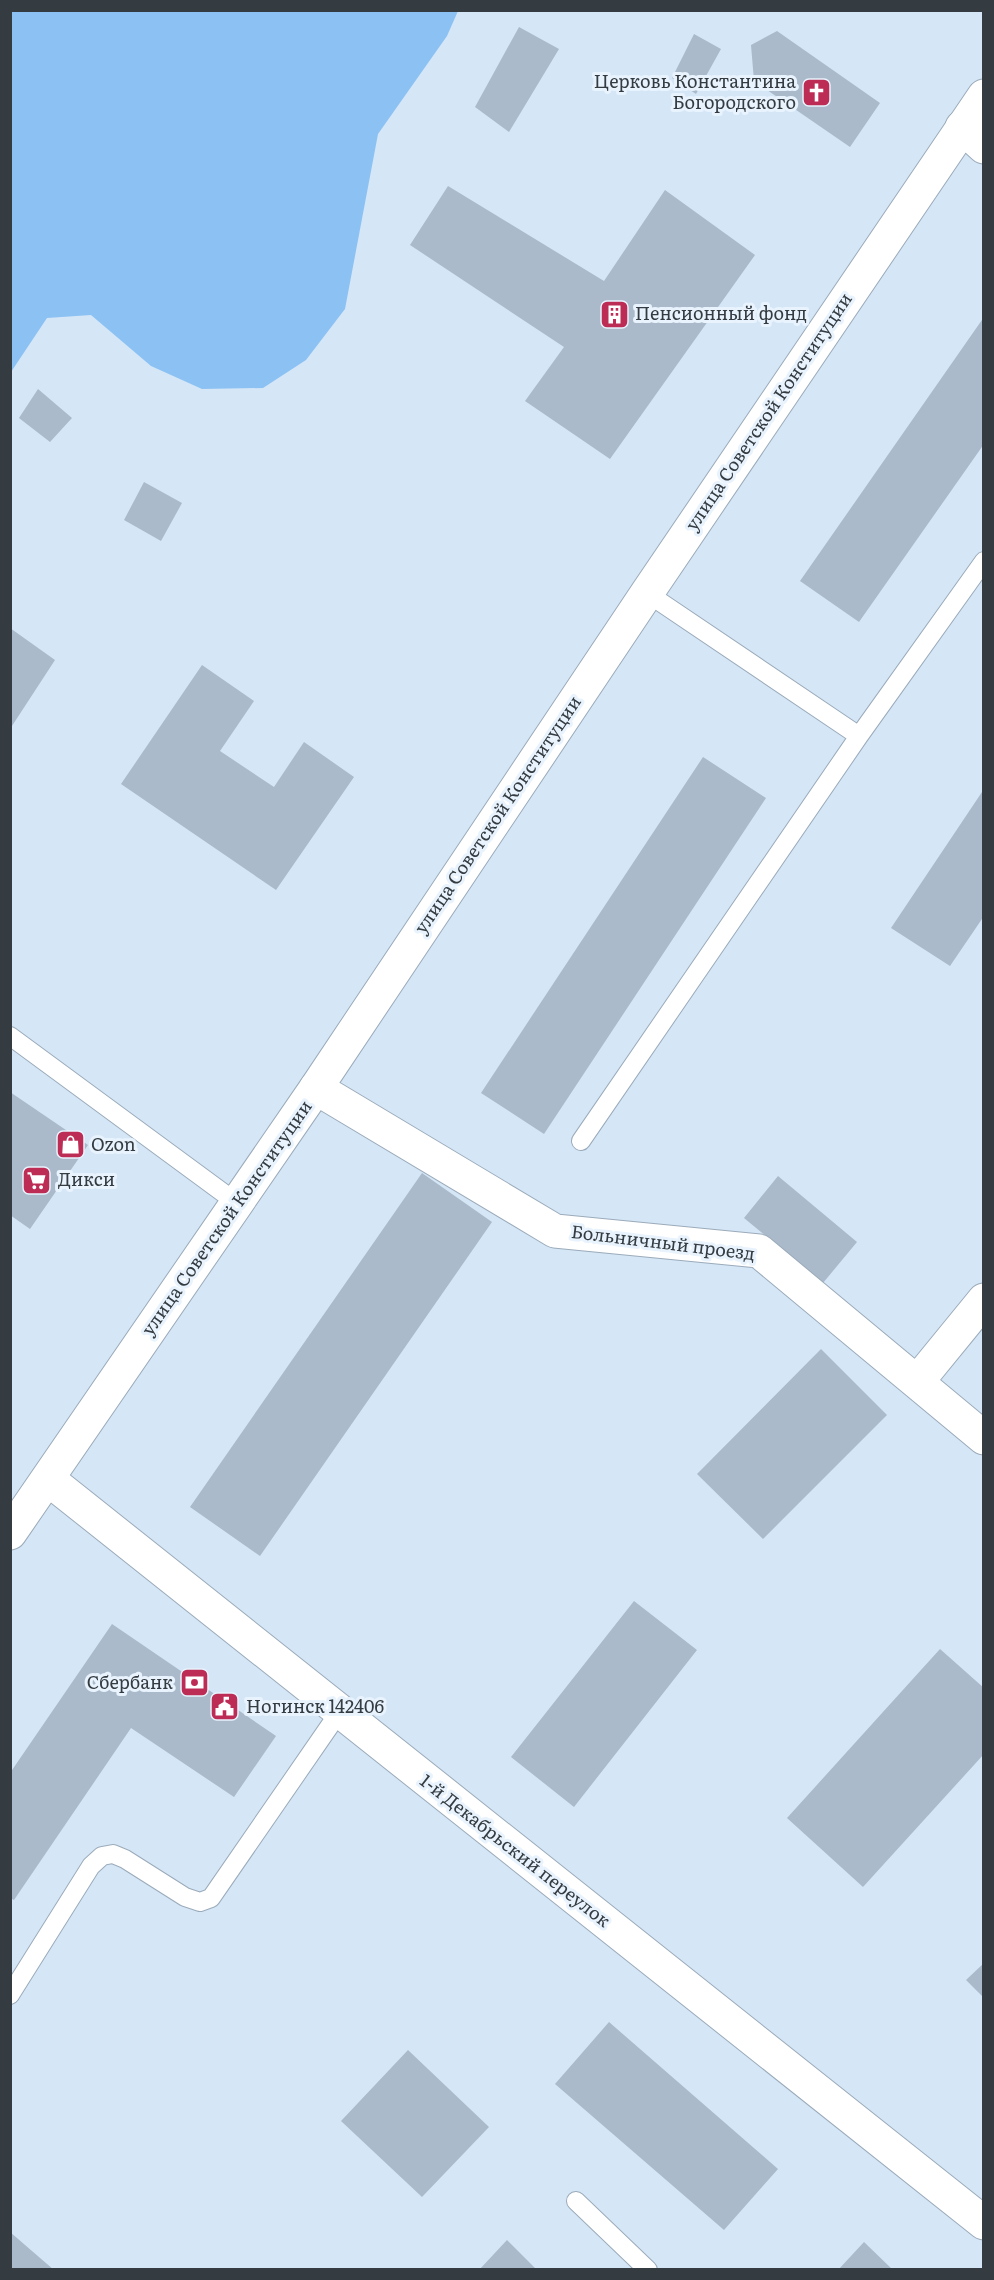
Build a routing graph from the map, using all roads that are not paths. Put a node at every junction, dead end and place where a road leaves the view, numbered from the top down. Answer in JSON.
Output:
{"nodes":[{"id":1,"x":984,"y":96,"type":"edge"},
{"id":2,"x":973,"y":137,"type":"edge"},
{"id":3,"x":984,"y":561,"type":"edge"},
{"id":4,"x":647,"y":593,"type":"junction"},
{"id":5,"x":859,"y":736,"type":"junction"},
{"id":6,"x":10,"y":1036,"type":"edge"},
{"id":7,"x":316,"y":1088,"type":"junction"},
{"id":8,"x":581,"y":1141,"type":"dead end"},
{"id":9,"x":237,"y":1203,"type":"junction"},
{"id":10,"x":984,"y":1300,"type":"edge"},
{"id":11,"x":917,"y":1382,"type":"junction"},
{"id":12,"x":984,"y":1438,"type":"edge"},
{"id":13,"x":48,"y":1479,"type":"junction"},
{"id":14,"x":10,"y":1533,"type":"edge"},
{"id":15,"x":340,"y":1711,"type":"junction"},
{"id":16,"x":10,"y":1995,"type":"edge"},
{"id":17,"x":576,"y":2202,"type":"dead end"},
{"id":18,"x":984,"y":2223,"type":"edge"},
{"id":19,"x":648,"y":2270,"type":"edge"}],
"edges":[{"from":1,"to":2,"type":"street","name":"улица Советской Конституции"},
{"from":2,"to":4,"type":"street","name":"улица Советской Конституции"},
{"from":3,"to":5,"type":"lane"},
{"from":4,"to":5,"type":"lane"},
{"from":4,"to":7,"type":"street","name":"улица Советской Конституции"},
{"from":5,"to":8,"type":"lane"},
{"from":6,"to":9,"type":"lane"},
{"from":7,"to":9,"type":"street","name":"улица Советской Конституции"},
{"from":7,"to":11,"type":"street","name":"Больничный проезд"},
{"from":9,"to":13,"type":"street","name":"улица Советской Конституции"},
{"from":10,"to":11,"type":"street"},
{"from":11,"to":12,"type":"street","name":"Больничный проезд"},
{"from":13,"to":14,"type":"street","name":"улица Советской Конституции"},
{"from":13,"to":15,"type":"street","name":"1-й Декабрьский переулок"},
{"from":15,"to":16,"type":"lane"},
{"from":15,"to":18,"type":"street","name":"1-й Декабрьский переулок"},
{"from":17,"to":19,"type":"lane"}]}
